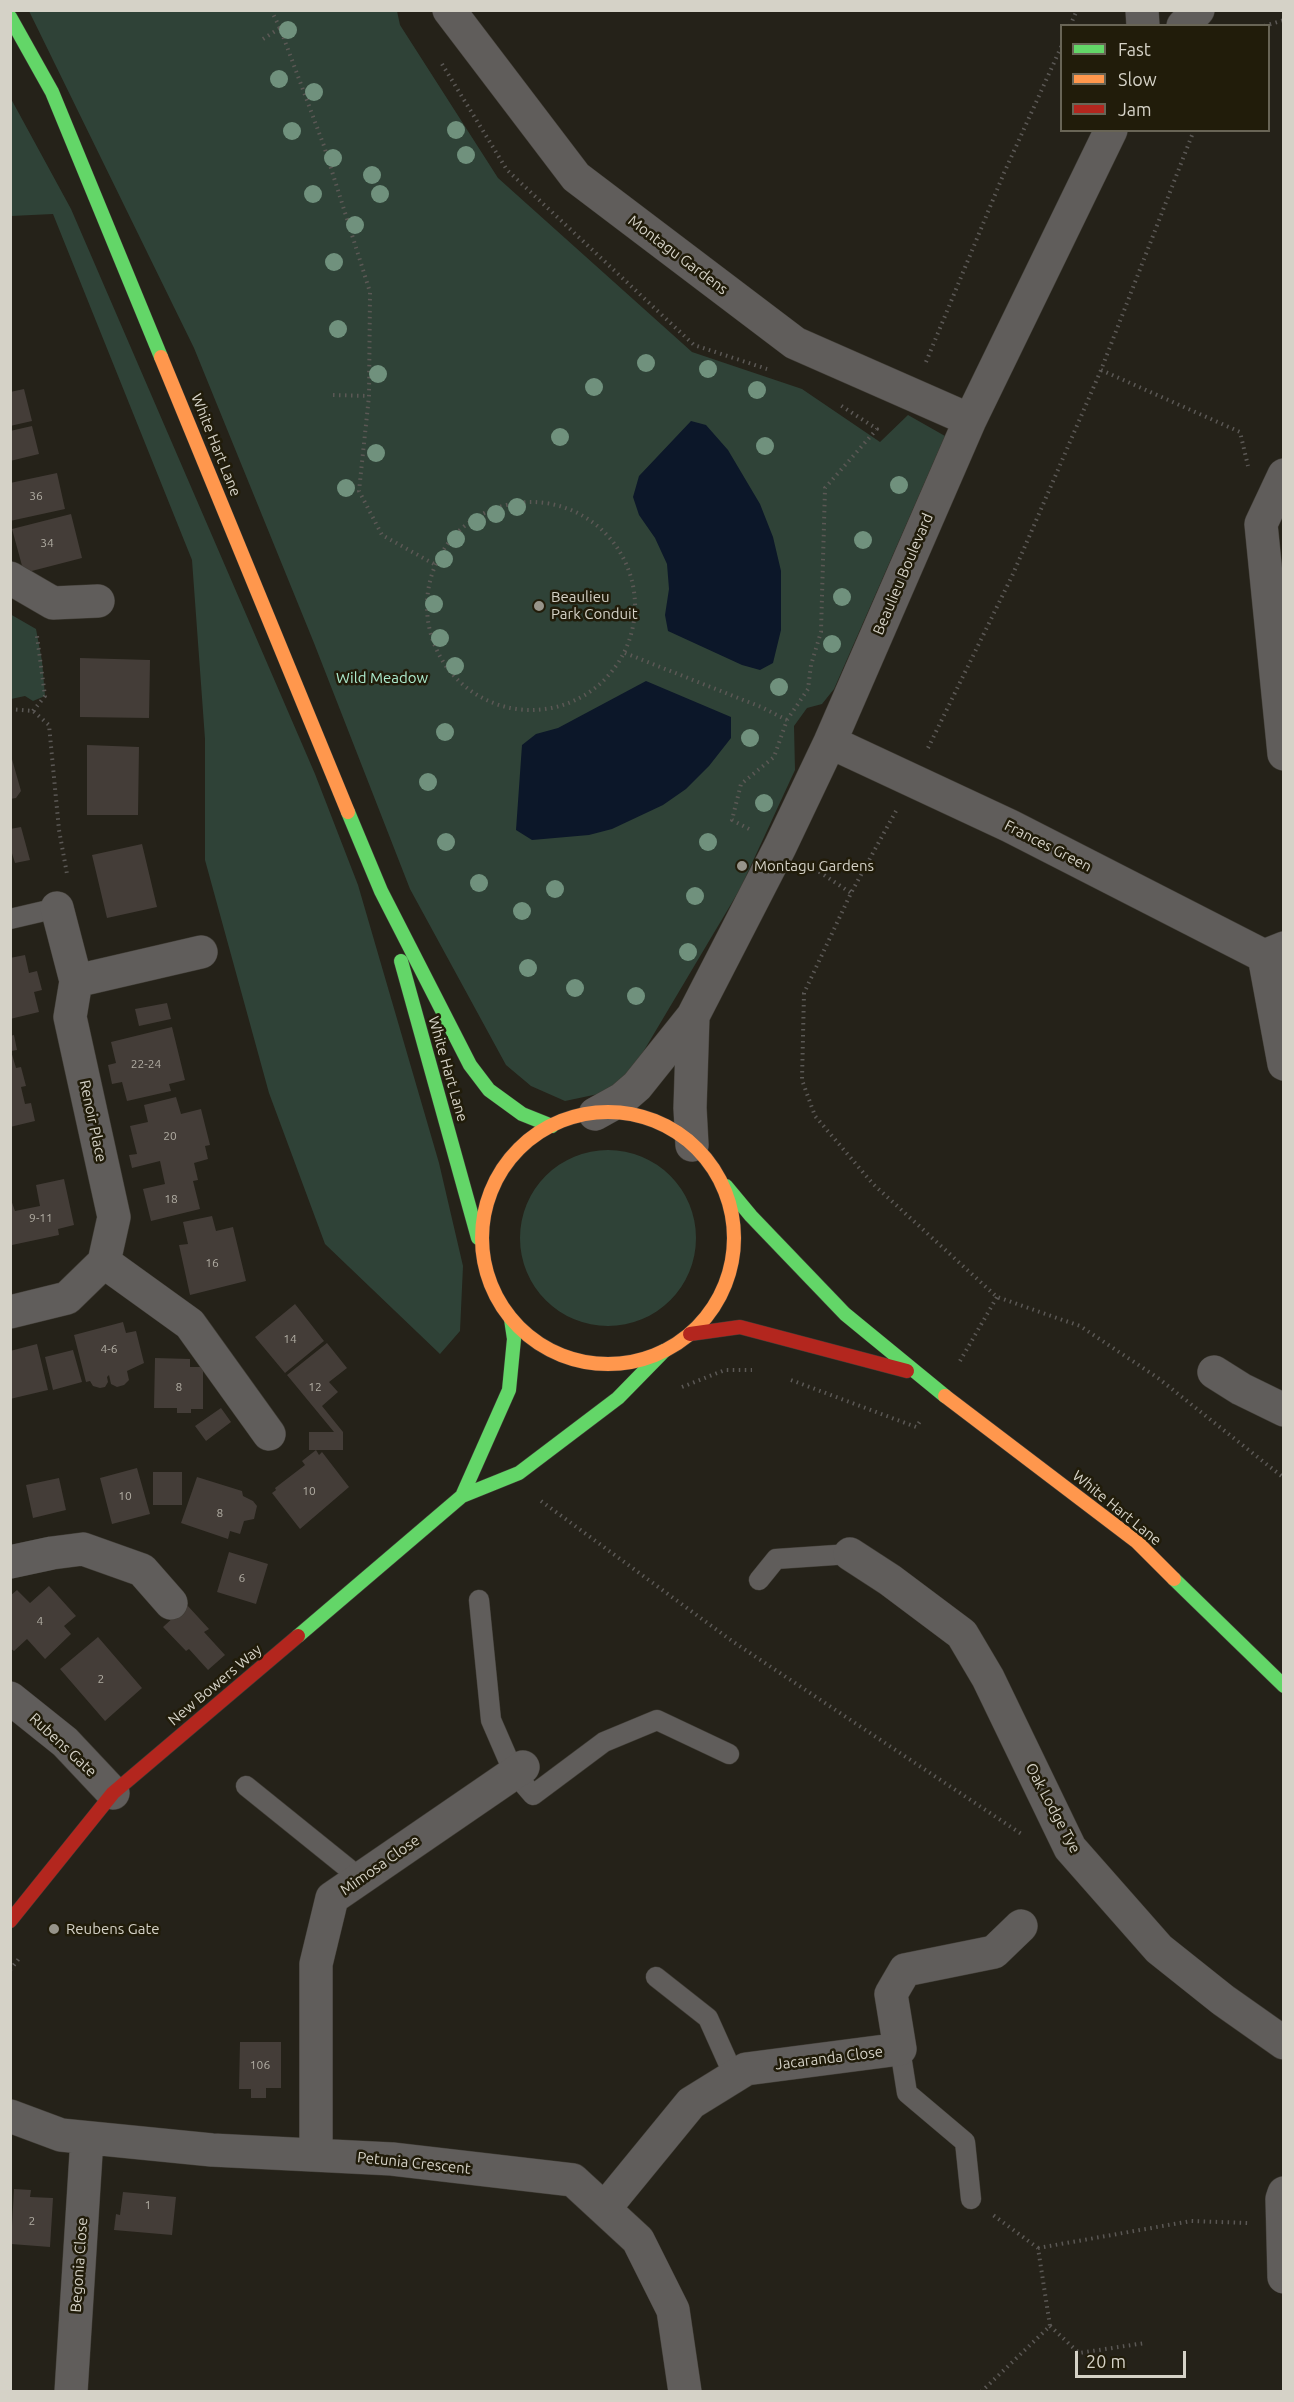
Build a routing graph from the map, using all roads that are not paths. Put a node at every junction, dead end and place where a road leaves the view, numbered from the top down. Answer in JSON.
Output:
{"nodes":[{"id":1,"x":449,"y":10,"type":"edge"},
{"id":2,"x":1198,"y":10,"type":"edge"},
{"id":3,"x":10,"y":17,"type":"edge"},
{"id":4,"x":1185,"y":24,"type":"edge"},
{"id":5,"x":1110,"y":132,"type":"edge"},
{"id":6,"x":970,"y":420,"type":"junction"},
{"id":7,"x":1284,"y":475,"type":"edge"},
{"id":8,"x":10,"y":578,"type":"edge"},
{"id":9,"x":98,"y":601,"type":"dead end"},
{"id":10,"x":830,"y":742,"type":"junction"},
{"id":11,"x":1284,"y":754,"type":"edge"},
{"id":12,"x":381,"y":891,"type":"junction"},
{"id":13,"x":57,"y":908,"type":"joint"},
{"id":14,"x":10,"y":919,"type":"edge"},
{"id":15,"x":201,"y":952,"type":"dead end"},
{"id":16,"x":1274,"y":952,"type":"edge"},
{"id":17,"x":76,"y":981,"type":"junction"},
{"id":18,"x":693,"y":1016,"type":"junction"},
{"id":19,"x":1284,"y":1064,"type":"edge"},
{"id":20,"x":595,"y":1114,"type":"junction"},
{"id":21,"x":552,"y":1126,"type":"junction"},
{"id":22,"x":692,"y":1145,"type":"junction"},
{"id":23,"x":717,"y":1175,"type":"junction"},
{"id":24,"x":484,"y":1257,"type":"junction"},
{"id":25,"x":104,"y":1262,"type":"junction"},
{"id":26,"x":10,"y":1312,"type":"edge"},
{"id":27,"x":511,"y":1319,"type":"junction"},
{"id":28,"x":690,"y":1334,"type":"junction"},
{"id":29,"x":664,"y":1351,"type":"junction"},
{"id":30,"x":1214,"y":1372,"type":"dead end"},
{"id":31,"x":915,"y":1373,"type":"junction"},
{"id":32,"x":1284,"y":1410,"type":"edge"},
{"id":33,"x":269,"y":1434,"type":"dead end"},
{"id":34,"x":462,"y":1496,"type":"junction"},
{"id":35,"x":850,"y":1554,"type":"joint"},
{"id":36,"x":10,"y":1562,"type":"edge"},
{"id":37,"x":759,"y":1580,"type":"dead end"},
{"id":38,"x":479,"y":1600,"type":"dead end"},
{"id":39,"x":171,"y":1603,"type":"dead end"},
{"id":40,"x":1284,"y":1686,"type":"edge"},
{"id":41,"x":10,"y":1698,"type":"edge"},
{"id":42,"x":729,"y":1754,"type":"dead end"},
{"id":43,"x":519,"y":1770,"type":"junction"},
{"id":44,"x":246,"y":1786,"type":"dead end"},
{"id":45,"x":114,"y":1793,"type":"junction"},
{"id":46,"x":360,"y":1878,"type":"junction"},
{"id":47,"x":10,"y":1921,"type":"edge"},
{"id":48,"x":1022,"y":1926,"type":"dead end"},
{"id":49,"x":656,"y":1977,"type":"dead end"},
{"id":50,"x":1284,"y":2043,"type":"edge"},
{"id":51,"x":900,"y":2049,"type":"junction"},
{"id":52,"x":734,"y":2076,"type":"junction"},
{"id":53,"x":10,"y":2116,"type":"edge"},
{"id":54,"x":87,"y":2138,"type":"junction"},
{"id":55,"x":316,"y":2155,"type":"junction"},
{"id":56,"x":971,"y":2199,"type":"road end"},
{"id":57,"x":605,"y":2208,"type":"junction"},
{"id":58,"x":1283,"y":2208,"type":"edge"},
{"id":59,"x":1284,"y":2277,"type":"edge"},
{"id":60,"x":71,"y":2391,"type":"edge"},
{"id":61,"x":685,"y":2391,"type":"edge"}],
"edges":[{"from":1,"to":6,"type":"street","name":"Montagu Gardens"},
{"from":2,"to":4,"type":"street"},
{"from":3,"to":12,"type":"street","name":"White Hart Lane"},
{"from":5,"to":6,"type":"street","name":"Beaulieu Boulevard"},
{"from":6,"to":10,"type":"street","name":"Beaulieu Boulevard"},
{"from":7,"to":11,"type":"street"},
{"from":8,"to":9,"type":"street"},
{"from":10,"to":16,"type":"street","name":"Frances Green"},
{"from":10,"to":18,"type":"street","name":"Beaulieu Boulevard"},
{"from":12,"to":21,"type":"street","name":"White Hart Lane"},
{"from":12,"to":24,"type":"street","name":"White Hart Lane"},
{"from":13,"to":14,"type":"lane","name":"Renoir Place"},
{"from":13,"to":17,"type":"street","name":"Renoir Place"},
{"from":15,"to":17,"type":"street"},
{"from":16,"to":19,"type":"street","name":"Frances Green"},
{"from":17,"to":25,"type":"street","name":"Renoir Place"},
{"from":18,"to":20,"type":"street","name":"Beaulieu Boulevard"},
{"from":18,"to":22,"type":"street","name":"Beaulieu Boulevard"},
{"from":20,"to":21,"type":"street","name":"White Hart Lane"},
{"from":20,"to":22,"type":"street","name":"White Hart Lane"},
{"from":21,"to":24,"type":"street","name":"White Hart Lane"},
{"from":22,"to":23,"type":"street","name":"White Hart Lane"},
{"from":23,"to":28,"type":"street"},
{"from":23,"to":31,"type":"street","name":"White Hart Lane"},
{"from":24,"to":27,"type":"street"},
{"from":25,"to":26,"type":"street"},
{"from":25,"to":33,"type":"street"},
{"from":27,"to":29,"type":"street"},
{"from":27,"to":34,"type":"street","name":"New Bowers Way"},
{"from":28,"to":29,"type":"street"},
{"from":28,"to":31,"type":"street","name":"White Hart Lane"},
{"from":29,"to":34,"type":"street","name":"New Bowers Way"},
{"from":30,"to":32,"type":"street"},
{"from":31,"to":40,"type":"street","name":"White Hart Lane"},
{"from":34,"to":45,"type":"street","name":"New Bowers Way"},
{"from":35,"to":37,"type":"lane"},
{"from":35,"to":50,"type":"street","name":"Oak Lodge Tye"},
{"from":36,"to":39,"type":"street"},
{"from":38,"to":43,"type":"lane"},
{"from":41,"to":45,"type":"street","name":"Rubens Gate"},
{"from":42,"to":43,"type":"lane"},
{"from":43,"to":46,"type":"street","name":"Mimosa Close"},
{"from":44,"to":46,"type":"lane"},
{"from":45,"to":47,"type":"street","name":"New Bowers Way"},
{"from":46,"to":55,"type":"street","name":"Mimosa Close"},
{"from":48,"to":51,"type":"street","name":"Jacaranda Close"},
{"from":49,"to":52,"type":"lane"},
{"from":51,"to":52,"type":"street","name":"Jacaranda Close"},
{"from":51,"to":56,"type":"lane"},
{"from":52,"to":57,"type":"street","name":"Jacaranda Close"},
{"from":53,"to":54,"type":"street","name":"Petunia Crescent"},
{"from":54,"to":55,"type":"street","name":"Petunia Crescent"},
{"from":54,"to":60,"type":"street","name":"Begonia Close"},
{"from":55,"to":57,"type":"street","name":"Petunia Crescent"},
{"from":57,"to":61,"type":"street","name":"Petunia Crescent"},
{"from":58,"to":59,"type":"street"}]}
